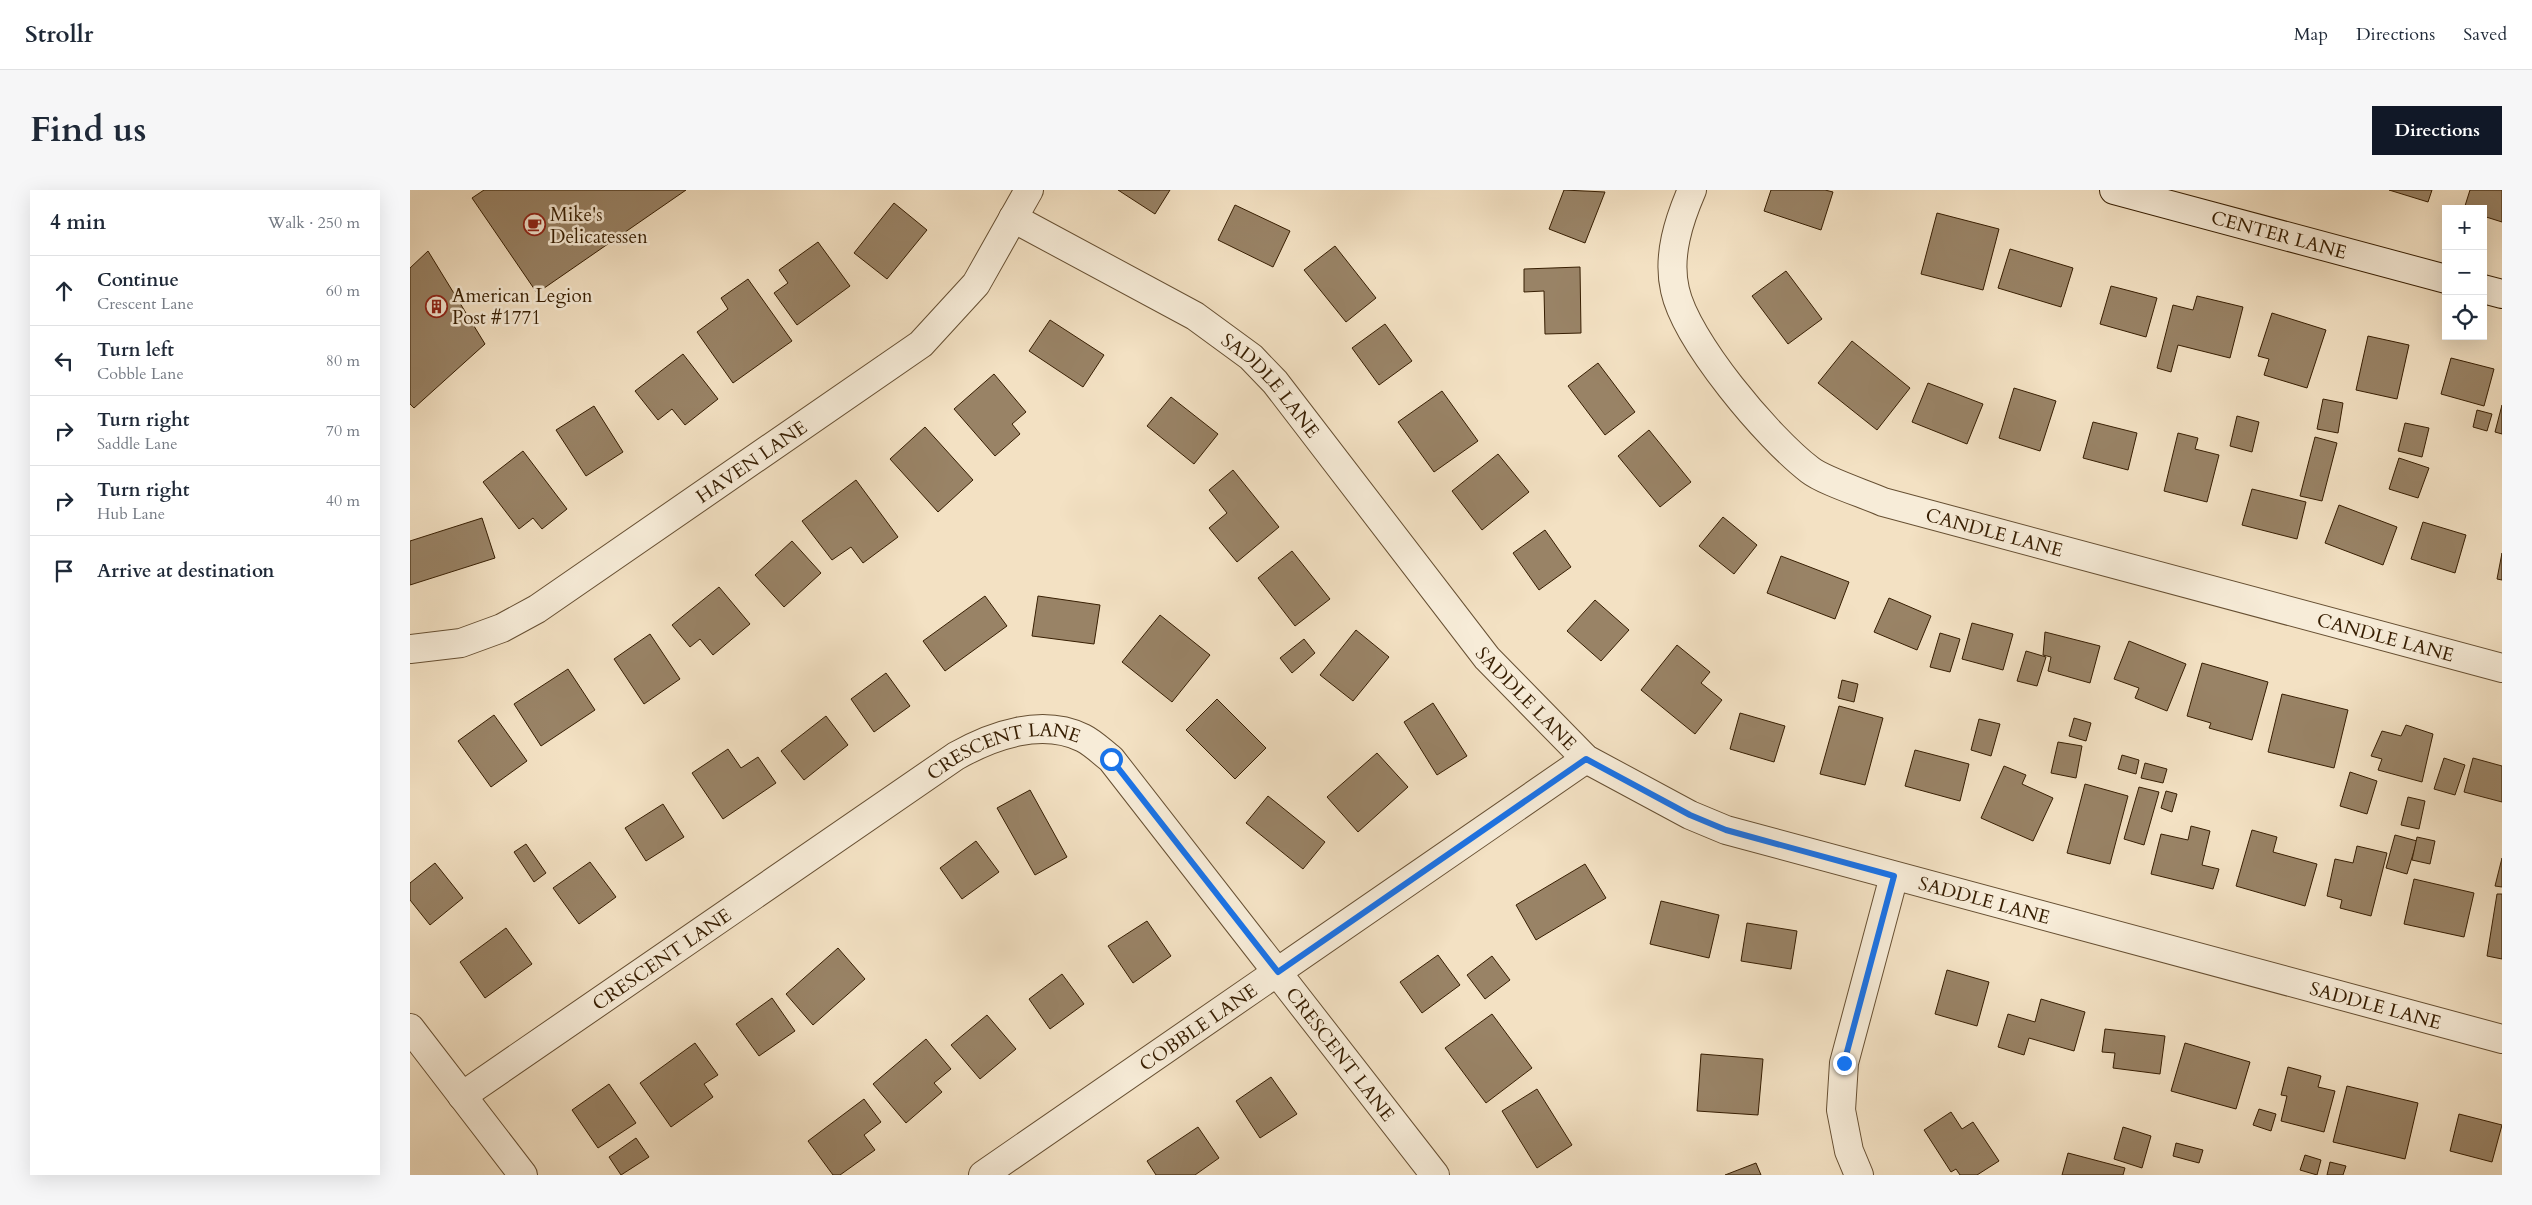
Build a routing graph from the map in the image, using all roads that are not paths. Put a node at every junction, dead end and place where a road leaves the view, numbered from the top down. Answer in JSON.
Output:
{"nodes":[{"id":1,"x":1029,"y":190,"type":"edge"},
{"id":2,"x":1692,"y":190,"type":"edge"},
{"id":3,"x":2114,"y":190,"type":"edge"},
{"id":4,"x":1013,"y":218,"type":"junction"},
{"id":5,"x":2442,"y":278,"type":"edge"},
{"id":6,"x":2487,"y":290,"type":"edge"},
{"id":7,"x":2502,"y":294,"type":"edge"},
{"id":8,"x":410,"y":649,"type":"edge"},
{"id":9,"x":2502,"y":668,"type":"edge"},
{"id":10,"x":1586,"y":759,"type":"junction"},
{"id":11,"x":1894,"y":876,"type":"junction"},
{"id":12,"x":1278,"y":972,"type":"junction"},
{"id":13,"x":410,"y":1028,"type":"edge"},
{"id":14,"x":2502,"y":1039,"type":"edge"},
{"id":15,"x":462,"y":1096,"type":"junction"},
{"id":16,"x":523,"y":1175,"type":"edge"},
{"id":17,"x":983,"y":1175,"type":"edge"},
{"id":18,"x":1435,"y":1175,"type":"edge"},
{"id":19,"x":1859,"y":1175,"type":"edge"}],
"edges":[{"from":1,"to":4,"type":"street","name":"HAVEN LANE"},
{"from":2,"to":9,"type":"street","name":"CANDLE LANE"},
{"from":3,"to":5,"type":"street","name":"CENTER LANE"},
{"from":4,"to":8,"type":"street","name":"HAVEN LANE"},
{"from":4,"to":10,"type":"street","name":"SADDLE LANE"},
{"from":6,"to":7,"type":"street"},
{"from":10,"to":11,"type":"street","name":"SADDLE LANE"},
{"from":10,"to":12,"type":"street","name":"COBBLE LANE"},
{"from":11,"to":14,"type":"street","name":"SADDLE LANE"},
{"from":11,"to":19,"type":"street"},
{"from":12,"to":15,"type":"street","name":"CRESCENT LANE"},
{"from":12,"to":17,"type":"street","name":"COBBLE LANE"},
{"from":12,"to":18,"type":"street","name":"CRESCENT LANE"},
{"from":13,"to":15,"type":"street"},
{"from":15,"to":16,"type":"street"}]}
